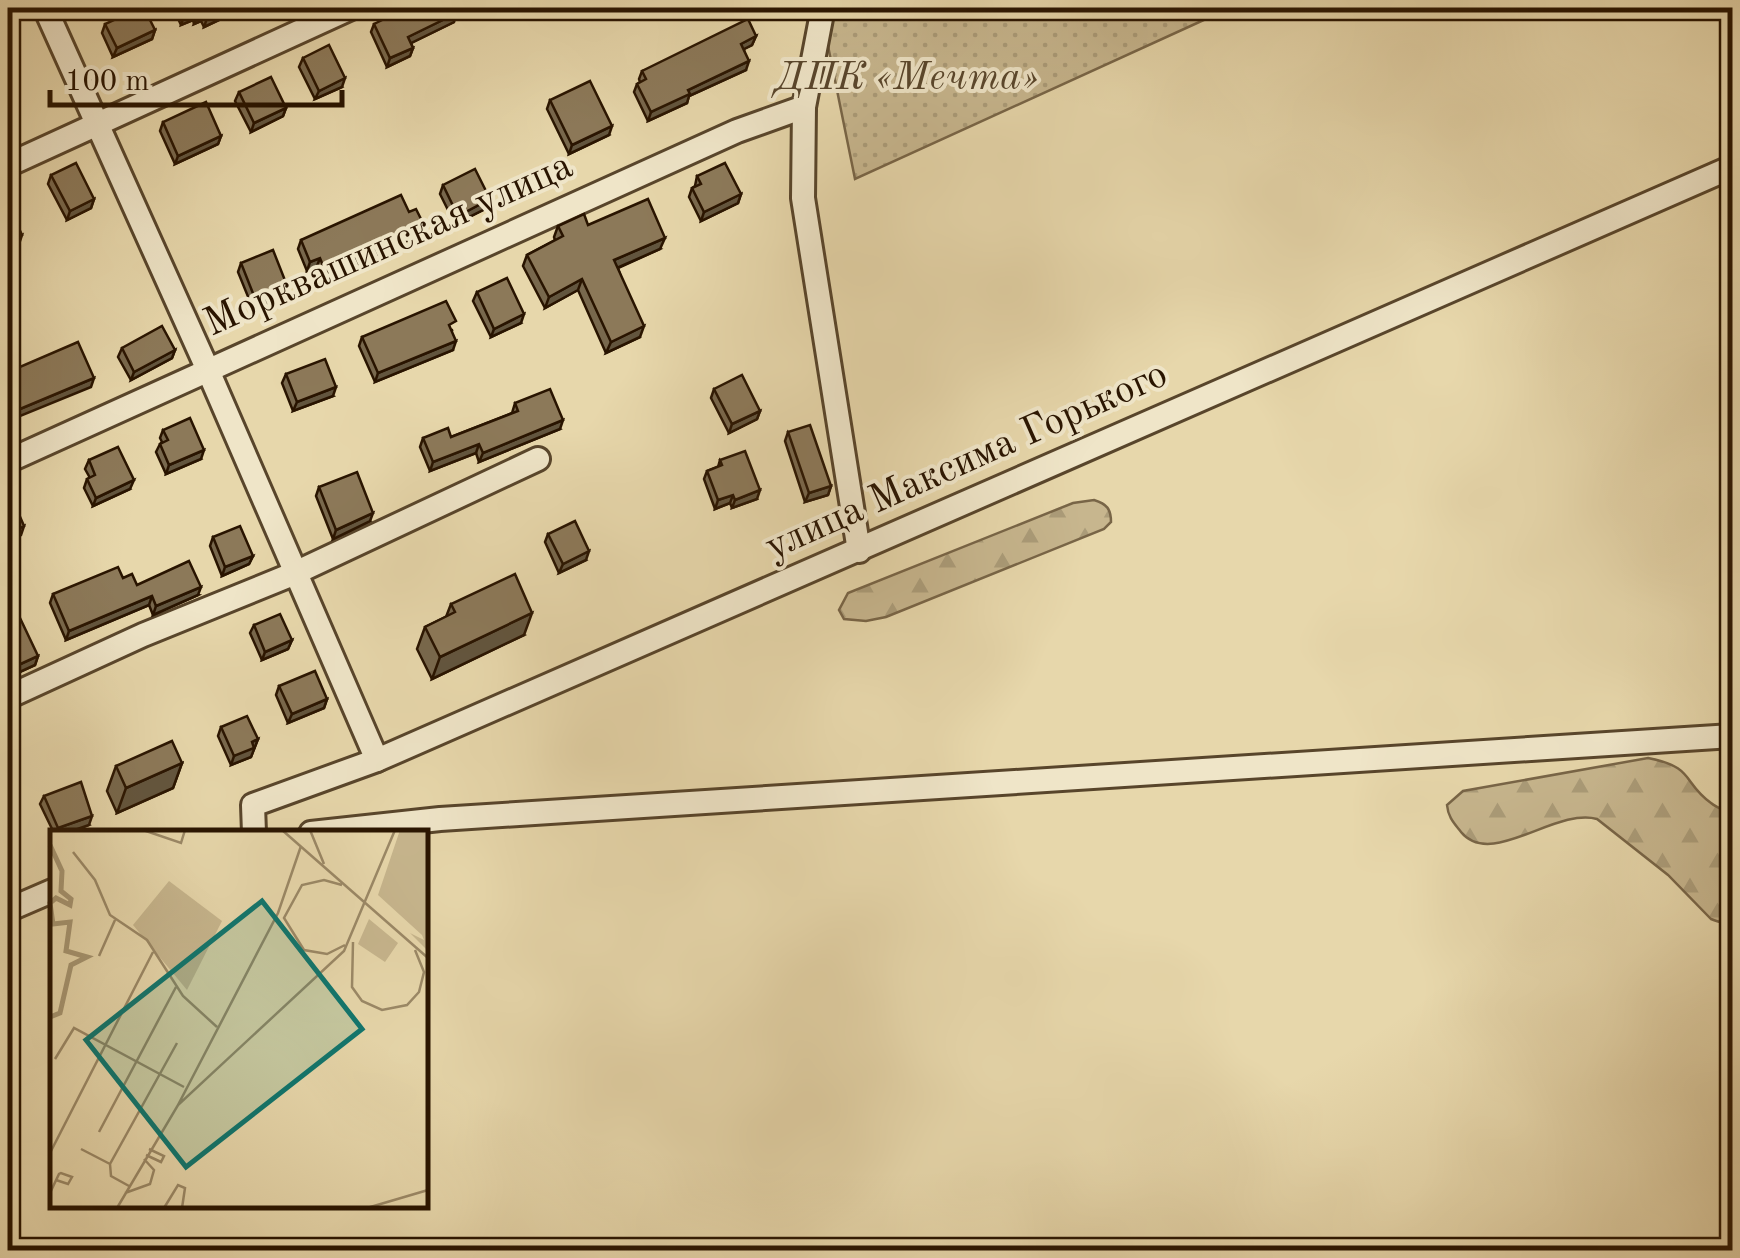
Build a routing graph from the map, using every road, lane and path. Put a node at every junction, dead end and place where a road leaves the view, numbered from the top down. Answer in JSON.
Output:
{"nodes":[{"id":1,"x":45,"y":8,"type":"edge"},
{"id":2,"x":351,"y":8,"type":"edge"},
{"id":3,"x":823,"y":8,"type":"edge"},
{"id":4,"x":804,"y":108,"type":"junction"},
{"id":5,"x":96,"y":124,"type":"junction"},
{"id":6,"x":8,"y":165,"type":"edge"},
{"id":7,"x":1732,"y":167,"type":"edge"},
{"id":8,"x":207,"y":368,"type":"junction"},
{"id":9,"x":538,"y":458,"type":"dead end"},
{"id":10,"x":8,"y":461,"type":"edge"},
{"id":11,"x":859,"y":551,"type":"junction"},
{"id":12,"x":294,"y":574,"type":"junction"},
{"id":13,"x":8,"y":697,"type":"edge"},
{"id":14,"x":1732,"y":736,"type":"edge"},
{"id":15,"x":377,"y":760,"type":"junction"},
{"id":16,"x":254,"y":830,"type":"edge"},
{"id":17,"x":341,"y":830,"type":"edge"},
{"id":18,"x":50,"y":892,"type":"edge"},
{"id":19,"x":8,"y":910,"type":"edge"}],
"edges":[{"from":1,"to":5,"type":"street"},
{"from":2,"to":5,"type":"street"},
{"from":3,"to":4,"type":"street"},
{"from":4,"to":8,"type":"street","name":"Морквашинская улица"},
{"from":4,"to":11,"type":"street"},
{"from":5,"to":6,"type":"street"},
{"from":5,"to":8,"type":"street"},
{"from":7,"to":11,"type":"street","name":"улица Максима Горького"},
{"from":8,"to":10,"type":"street","name":"Морквашинская улица"},
{"from":8,"to":12,"type":"street"},
{"from":9,"to":12,"type":"street"},
{"from":11,"to":15,"type":"street","name":"улица Максима Горького"},
{"from":12,"to":13,"type":"street"},
{"from":12,"to":15,"type":"street"},
{"from":14,"to":17,"type":"street"},
{"from":15,"to":16,"type":"street","name":"улица Максима Горького"},
{"from":18,"to":19,"type":"street"}]}
